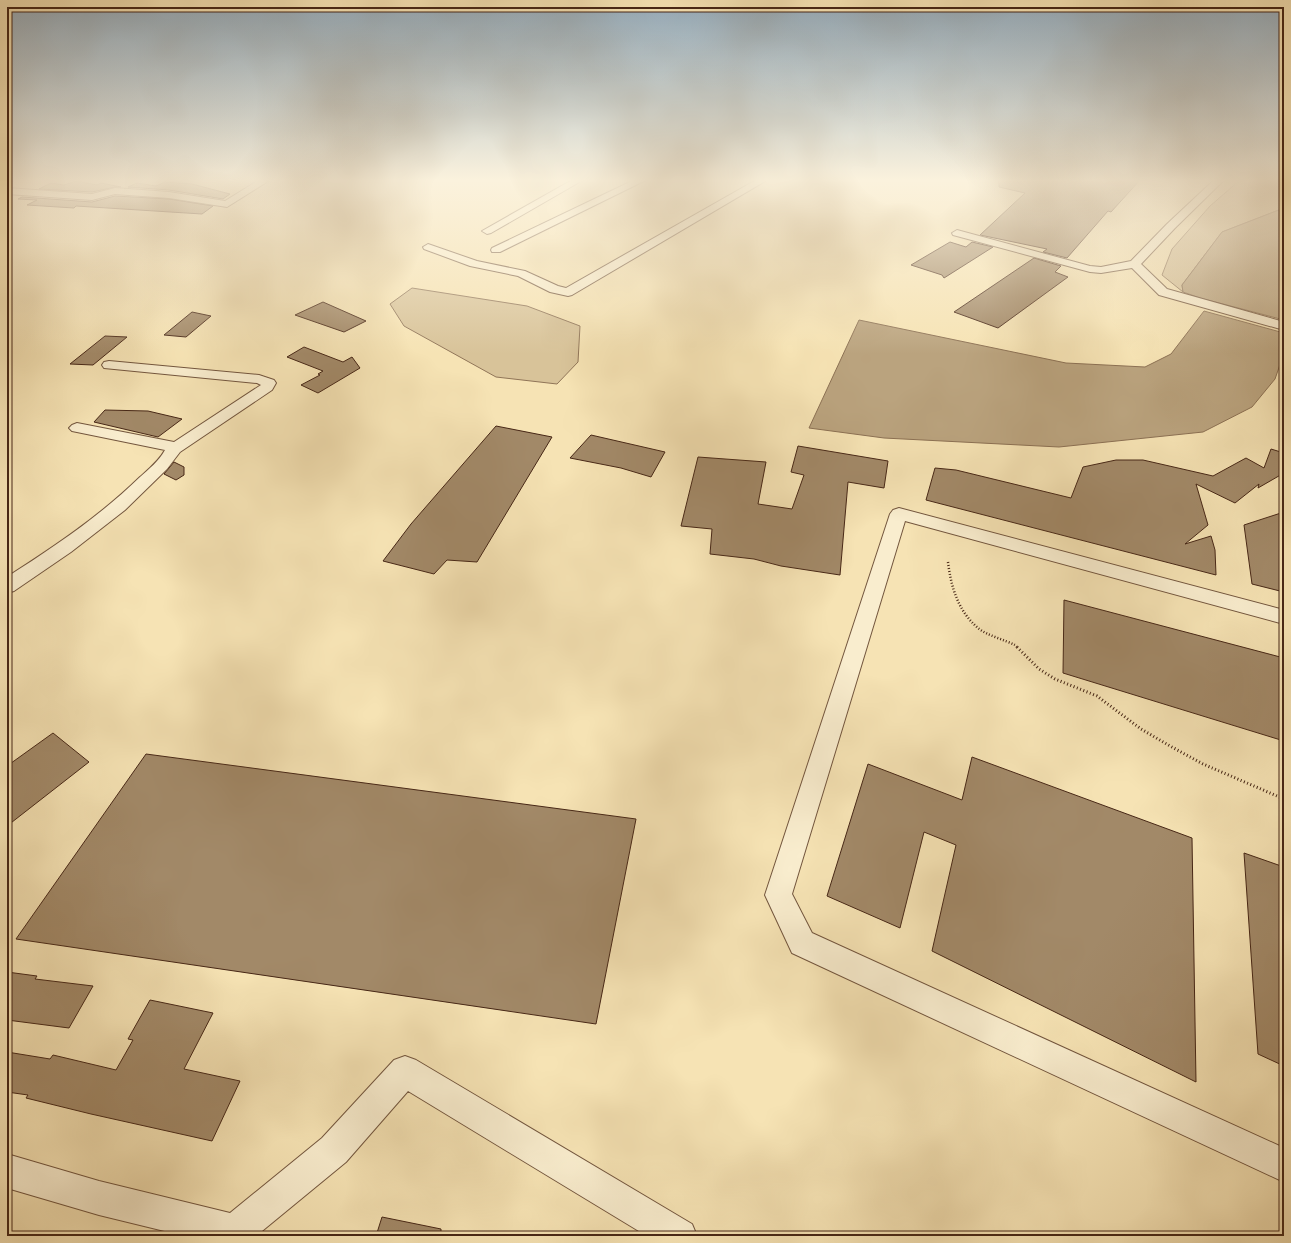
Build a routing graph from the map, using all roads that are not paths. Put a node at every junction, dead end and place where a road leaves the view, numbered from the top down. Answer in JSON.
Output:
{"nodes":[{"id":1,"x":521,"y":238,"type":"edge"},
{"id":2,"x":662,"y":238,"type":"edge"},
{"id":3,"x":975,"y":238,"type":"edge"},
{"id":4,"x":1160,"y":238,"type":"edge"},
{"id":5,"x":428,"y":247,"type":"dead end"},
{"id":6,"x":496,"y":250,"type":"dead end"},
{"id":7,"x":1135,"y":264,"type":"junction"},
{"id":8,"x":1284,"y":326,"type":"edge"},
{"id":9,"x":109,"y":365,"type":"dead end"},
{"id":10,"x":77,"y":428,"type":"dead end"},
{"id":11,"x":173,"y":449,"type":"junction"},
{"id":12,"x":7,"y":586,"type":"edge"},
{"id":13,"x":1284,"y":617,"type":"edge"},
{"id":14,"x":1284,"y":1166,"type":"edge"},
{"id":15,"x":7,"y":1171,"type":"edge"},
{"id":16,"x":680,"y":1236,"type":"edge"}],
"edges":[{"from":1,"to":6,"type":"street"},
{"from":2,"to":5,"type":"street"},
{"from":3,"to":7,"type":"street"},
{"from":4,"to":7,"type":"street"},
{"from":7,"to":8,"type":"street"},
{"from":9,"to":11,"type":"street"},
{"from":10,"to":11,"type":"street"},
{"from":11,"to":12,"type":"street"},
{"from":13,"to":14,"type":"street"},
{"from":15,"to":16,"type":"street"}]}
